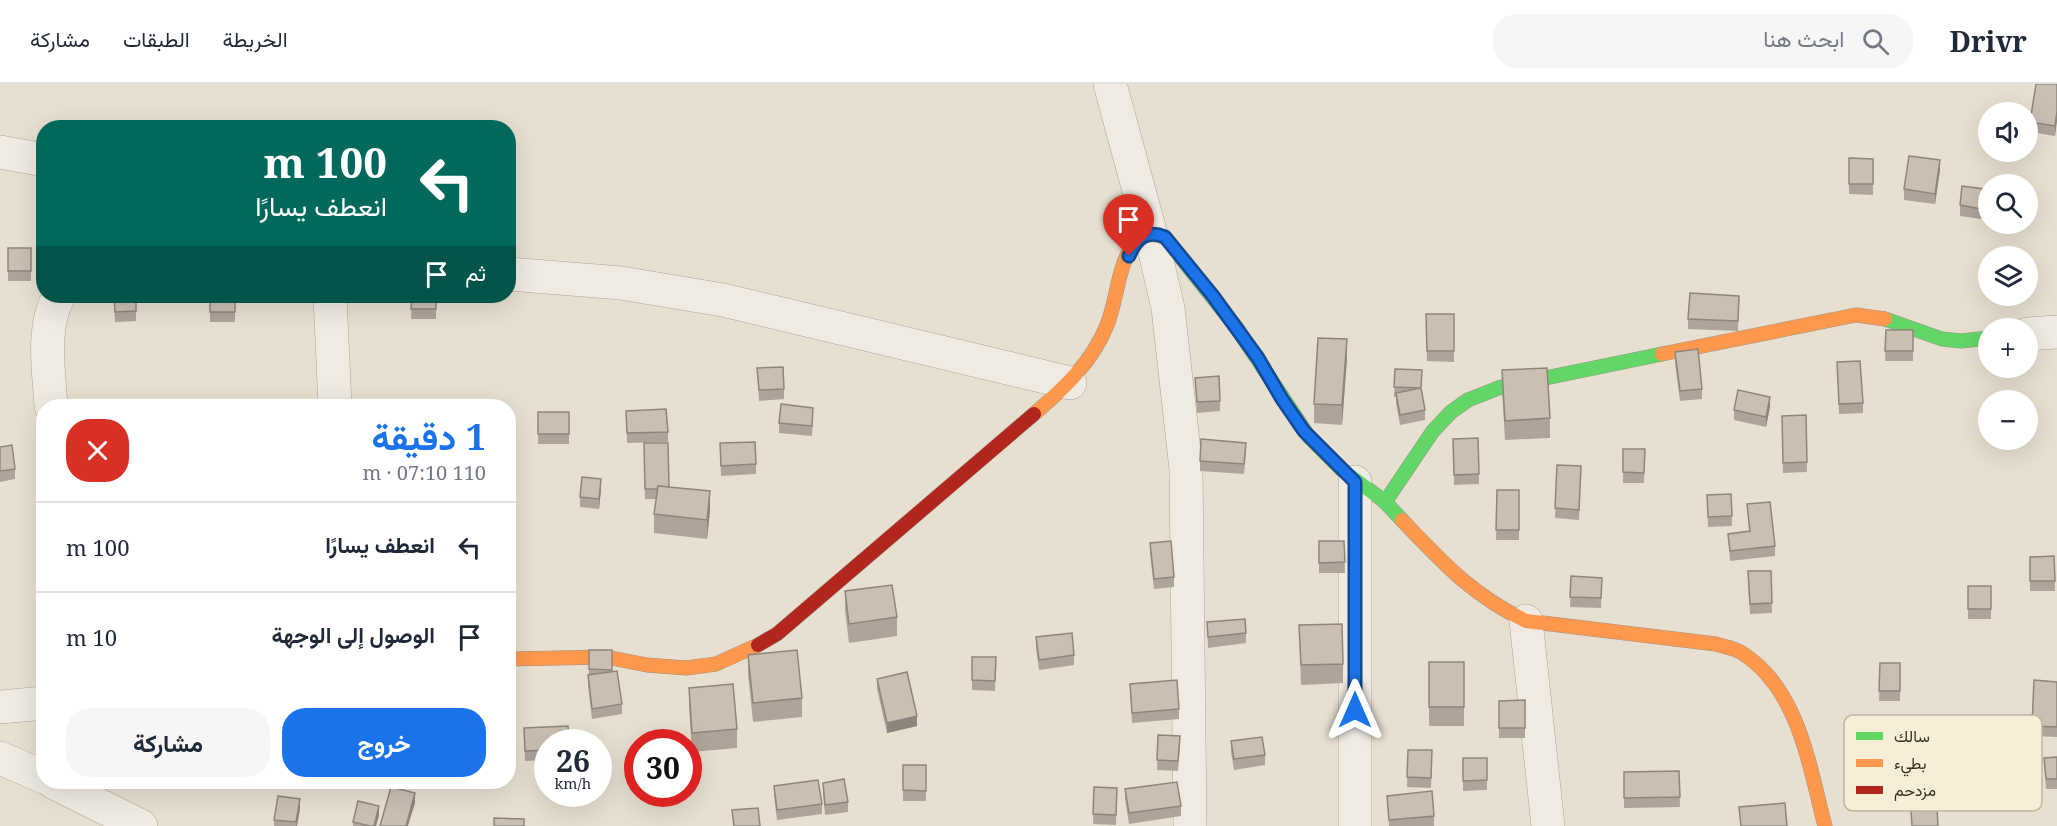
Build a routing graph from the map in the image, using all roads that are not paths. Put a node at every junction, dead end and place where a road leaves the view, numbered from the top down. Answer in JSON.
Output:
{"nodes":[{"id":1,"x":1110,"y":84,"type":"edge"},
{"id":2,"x":0,"y":152,"type":"edge"},
{"id":3,"x":36,"y":159,"type":"edge"},
{"id":4,"x":1151,"y":235,"type":"junction"},
{"id":5,"x":516,"y":274,"type":"edge"},
{"id":6,"x":56,"y":303,"type":"edge"},
{"id":7,"x":330,"y":303,"type":"edge"},
{"id":8,"x":2057,"y":332,"type":"edge"},
{"id":9,"x":2038,"y":333,"type":"edge"},
{"id":10,"x":1978,"y":339,"type":"edge"},
{"id":11,"x":1070,"y":383,"type":"junction"},
{"id":12,"x":51,"y":399,"type":"edge"},
{"id":13,"x":335,"y":399,"type":"edge"},
{"id":14,"x":1355,"y":482,"type":"junction"},
{"id":15,"x":1385,"y":502,"type":"junction"},
{"id":16,"x":1526,"y":621,"type":"junction"},
{"id":17,"x":516,"y":659,"type":"edge"},
{"id":18,"x":36,"y":704,"type":"edge"},
{"id":19,"x":0,"y":707,"type":"edge"},
{"id":20,"x":0,"y":758,"type":"edge"},
{"id":21,"x":36,"y":774,"type":"edge"},
{"id":22,"x":67,"y":789,"type":"edge"},
{"id":23,"x":141,"y":826,"type":"edge"},
{"id":24,"x":1190,"y":826,"type":"edge"},
{"id":25,"x":1355,"y":826,"type":"edge"},
{"id":26,"x":1548,"y":826,"type":"edge"},
{"id":27,"x":1825,"y":826,"type":"edge"}],
"edges":[{"from":1,"to":4,"type":"street"},
{"from":2,"to":3,"type":"street"},
{"from":4,"to":11,"type":"street"},
{"from":4,"to":14,"type":"street"},
{"from":4,"to":24,"type":"street"},
{"from":5,"to":11,"type":"street"},
{"from":6,"to":12,"type":"street"},
{"from":7,"to":13,"type":"street"},
{"from":8,"to":9,"type":"street"},
{"from":10,"to":15,"type":"street"},
{"from":11,"to":17,"type":"street"},
{"from":14,"to":15,"type":"street"},
{"from":14,"to":25,"type":"street"},
{"from":15,"to":16,"type":"street"},
{"from":16,"to":26,"type":"street"},
{"from":16,"to":27,"type":"street"},
{"from":18,"to":19,"type":"street"},
{"from":20,"to":21,"type":"street"},
{"from":22,"to":23,"type":"street"}]}
